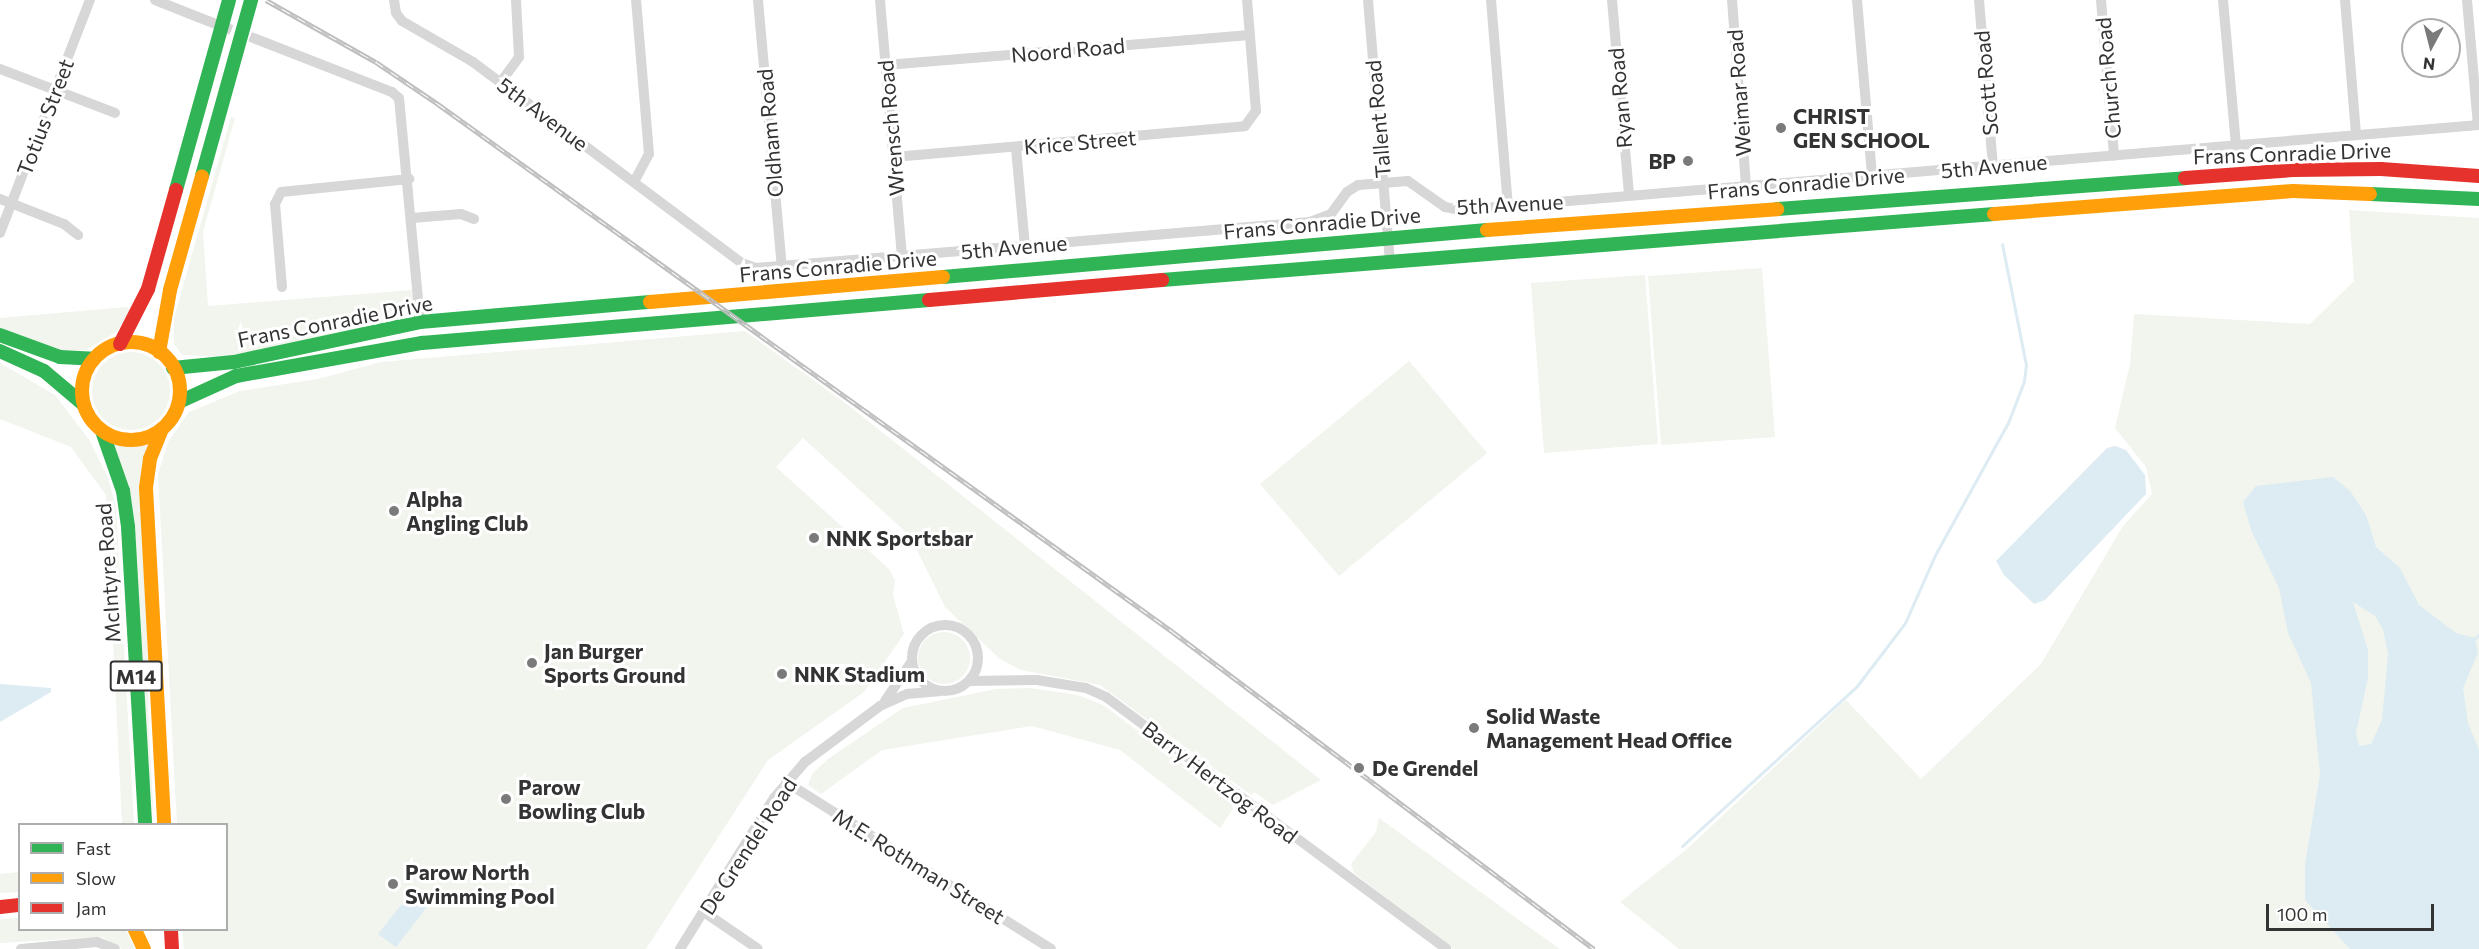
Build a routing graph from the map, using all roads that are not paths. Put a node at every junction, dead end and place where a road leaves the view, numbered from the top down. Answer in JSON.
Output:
{"nodes":[{"id":1,"x":90,"y":0,"type":"edge"},
{"id":2,"x":155,"y":0,"type":"edge"},
{"id":3,"x":229,"y":0,"type":"edge"},
{"id":4,"x":251,"y":0,"type":"edge"},
{"id":5,"x":394,"y":0,"type":"edge"},
{"id":6,"x":516,"y":0,"type":"edge"},
{"id":7,"x":636,"y":0,"type":"edge"},
{"id":8,"x":758,"y":0,"type":"edge"},
{"id":9,"x":880,"y":0,"type":"edge"},
{"id":10,"x":1247,"y":0,"type":"edge"},
{"id":11,"x":1368,"y":0,"type":"edge"},
{"id":12,"x":1491,"y":0,"type":"edge"},
{"id":13,"x":1612,"y":0,"type":"edge"},
{"id":14,"x":1732,"y":0,"type":"edge"},
{"id":15,"x":1857,"y":0,"type":"edge"},
{"id":16,"x":1979,"y":0,"type":"edge"},
{"id":17,"x":2101,"y":0,"type":"edge"},
{"id":18,"x":2223,"y":0,"type":"edge"},
{"id":19,"x":2345,"y":0,"type":"edge"},
{"id":20,"x":2467,"y":0,"type":"edge"},
{"id":21,"x":208,"y":21,"type":"tunnel mouth"},
{"id":22,"x":1250,"y":35,"type":"junction"},
{"id":23,"x":256,"y":39,"type":"tunnel mouth"},
{"id":24,"x":886,"y":65,"type":"junction"},
{"id":25,"x":0,"y":69,"type":"edge"},
{"id":26,"x":501,"y":82,"type":"junction"},
{"id":27,"x":55,"y":90,"type":"junction"},
{"id":28,"x":115,"y":113,"type":"dead end"},
{"id":29,"x":2478,"y":125,"type":"edge"},
{"id":30,"x":2356,"y":135,"type":"junction"},
{"id":31,"x":2236,"y":145,"type":"junction"},
{"id":32,"x":1016,"y":147,"type":"junction"},
{"id":33,"x":2114,"y":155,"type":"junction"},
{"id":34,"x":894,"y":157,"type":"junction"},
{"id":35,"x":1993,"y":166,"type":"junction"},
{"id":36,"x":1872,"y":176,"type":"junction"},
{"id":37,"x":2479,"y":176,"type":"edge"},
{"id":38,"x":409,"y":179,"type":"junction"},
{"id":39,"x":634,"y":182,"type":"junction"},
{"id":40,"x":1383,"y":183,"type":"junction"},
{"id":41,"x":1746,"y":186,"type":"junction"},
{"id":42,"x":1629,"y":195,"type":"junction"},
{"id":43,"x":0,"y":199,"type":"edge"},
{"id":44,"x":2479,"y":199,"type":"edge"},
{"id":45,"x":11,"y":204,"type":"junction"},
{"id":46,"x":1508,"y":206,"type":"junction"},
{"id":47,"x":412,"y":218,"type":"junction"},
{"id":48,"x":474,"y":219,"type":"dead end"},
{"id":49,"x":0,"y":233,"type":"edge"},
{"id":50,"x":78,"y":235,"type":"dead end"},
{"id":51,"x":1387,"y":238,"type":"junction"},
{"id":52,"x":1025,"y":246,"type":"junction"},
{"id":53,"x":902,"y":256,"type":"junction"},
{"id":54,"x":1390,"y":262,"type":"junction"},
{"id":55,"x":782,"y":267,"type":"junction"},
{"id":56,"x":282,"y":287,"type":"dead end"},
{"id":57,"x":420,"y":322,"type":"junction"},
{"id":58,"x":0,"y":335,"type":"edge"},
{"id":59,"x":120,"y":344,"type":"junction"},
{"id":60,"x":0,"y":351,"type":"edge"},
{"id":61,"x":159,"y":352,"type":"junction"},
{"id":62,"x":94,"y":360,"type":"junction"},
{"id":63,"x":173,"y":368,"type":"junction"},
{"id":64,"x":178,"y":402,"type":"junction"},
{"id":65,"x":83,"y":404,"type":"junction"},
{"id":66,"x":162,"y":429,"type":"junction"},
{"id":67,"x":102,"y":431,"type":"junction"},
{"id":68,"x":912,"y":661,"type":"junction"},
{"id":69,"x":970,"y":681,"type":"junction"},
{"id":70,"x":939,"y":691,"type":"junction"},
{"id":71,"x":880,"y":706,"type":"junction"},
{"id":72,"x":786,"y":782,"type":"junction"},
{"id":73,"x":145,"y":823,"type":"edge"},
{"id":74,"x":164,"y":823,"type":"edge"},
{"id":75,"x":18,"y":905,"type":"edge"},
{"id":76,"x":0,"y":907,"type":"edge"},
{"id":77,"x":704,"y":912,"type":"junction"},
{"id":78,"x":135,"y":931,"type":"edge"},
{"id":79,"x":150,"y":931,"type":"edge"},
{"id":80,"x":171,"y":931,"type":"edge"},
{"id":81,"x":1048,"y":948,"type":"edge"},
{"id":82,"x":21,"y":949,"type":"edge"},
{"id":83,"x":115,"y":949,"type":"edge"},
{"id":84,"x":144,"y":949,"type":"edge"},
{"id":85,"x":151,"y":949,"type":"edge"},
{"id":86,"x":172,"y":949,"type":"edge"},
{"id":87,"x":680,"y":949,"type":"edge"},
{"id":88,"x":758,"y":949,"type":"edge"},
{"id":89,"x":1446,"y":949,"type":"edge"}],
"edges":[{"from":1,"to":27,"type":"street","name":"Totius Street"},
{"from":2,"to":21,"type":"street"},
{"from":3,"to":59,"type":"main road"},
{"from":4,"to":61,"type":"main road"},
{"from":5,"to":26,"type":"street","name":"5th Avenue"},
{"from":6,"to":26,"type":"street"},
{"from":7,"to":39,"type":"street"},
{"from":8,"to":55,"type":"street","name":"Oldham Road"},
{"from":9,"to":24,"type":"street","name":"Wrensch Road"},
{"from":10,"to":22,"type":"street"},
{"from":11,"to":40,"type":"street","name":"Tallent Road"},
{"from":12,"to":46,"type":"street"},
{"from":13,"to":42,"type":"street","name":"Ryan Road"},
{"from":14,"to":41,"type":"street","name":"Weimar Road"},
{"from":15,"to":36,"type":"street"},
{"from":16,"to":35,"type":"street","name":"Scott Road"},
{"from":17,"to":33,"type":"street","name":"Church Road"},
{"from":18,"to":31,"type":"street"},
{"from":19,"to":30,"type":"street"},
{"from":20,"to":29,"type":"street"},
{"from":22,"to":24,"type":"street","name":"Noord Road"},
{"from":22,"to":32,"type":"street","name":"Krice Street"},
{"from":23,"to":38,"type":"street"},
{"from":24,"to":34,"type":"street","name":"Wrensch Road"},
{"from":25,"to":27,"type":"street"},
{"from":26,"to":39,"type":"street","name":"5th Avenue"},
{"from":27,"to":28,"type":"street"},
{"from":27,"to":45,"type":"street","name":"Totius Street"},
{"from":29,"to":30,"type":"street","name":"5th Avenue"},
{"from":30,"to":31,"type":"street","name":"5th Avenue"},
{"from":31,"to":33,"type":"street","name":"5th Avenue"},
{"from":32,"to":34,"type":"street","name":"Krice Street"},
{"from":32,"to":52,"type":"street"},
{"from":33,"to":35,"type":"street","name":"5th Avenue"},
{"from":34,"to":53,"type":"street","name":"Wrensch Road"},
{"from":35,"to":36,"type":"street","name":"5th Avenue"},
{"from":36,"to":41,"type":"street","name":"5th Avenue"},
{"from":37,"to":51,"type":"main road","name":"Frans Conradie Drive"},
{"from":38,"to":47,"type":"street"},
{"from":38,"to":56,"type":"street"},
{"from":39,"to":55,"type":"street","name":"5th Avenue"},
{"from":40,"to":46,"type":"street","name":"5th Avenue"},
{"from":40,"to":51,"type":"street","name":"Tallent Road"},
{"from":40,"to":52,"type":"street","name":"5th Avenue"},
{"from":41,"to":42,"type":"street","name":"5th Avenue"},
{"from":42,"to":46,"type":"street","name":"5th Avenue"},
{"from":43,"to":45,"type":"street"},
{"from":44,"to":54,"type":"main road","name":"Frans Conradie Drive"},
{"from":45,"to":49,"type":"street","name":"Totius Street"},
{"from":45,"to":50,"type":"street"},
{"from":47,"to":48,"type":"street"},
{"from":47,"to":57,"type":"street"},
{"from":51,"to":54,"type":"street","name":"Tallent Road"},
{"from":51,"to":57,"type":"main road","name":"Frans Conradie Drive"},
{"from":52,"to":53,"type":"street","name":"5th Avenue"},
{"from":53,"to":55,"type":"street","name":"5th Avenue"},
{"from":54,"to":64,"type":"main road","name":"Frans Conradie Drive"},
{"from":57,"to":63,"type":"main road","name":"Frans Conradie Drive"},
{"from":58,"to":62,"type":"main road"},
{"from":59,"to":61,"type":"main road"},
{"from":59,"to":62,"type":"main road"},
{"from":60,"to":65,"type":"main road"},
{"from":61,"to":63,"type":"main road"},
{"from":62,"to":65,"type":"main road"},
{"from":63,"to":64,"type":"main road"},
{"from":64,"to":66,"type":"main road","number":"M14"},
{"from":65,"to":67,"type":"main road","number":"M14"},
{"from":66,"to":67,"type":"main road"},
{"from":66,"to":74,"type":"main road","name":"McIntyre Road","number":"M14"},
{"from":67,"to":73,"type":"main road","name":"McIntyre Road","number":"M14"},
{"from":68,"to":69,"type":"street"},
{"from":68,"to":70,"type":"street"},
{"from":68,"to":71,"type":"street","name":"De Grendel Road"},
{"from":69,"to":70,"type":"street"},
{"from":69,"to":89,"type":"street","name":"Barry Hertzog Road"},
{"from":70,"to":71,"type":"street","name":"De Grendel Road"},
{"from":71,"to":72,"type":"street","name":"De Grendel Road"},
{"from":72,"to":77,"type":"street","name":"De Grendel Road"},
{"from":72,"to":81,"type":"street","name":"M.E. Rothman Street"},
{"from":75,"to":76,"type":"main road"},
{"from":77,"to":87,"type":"street","name":"De Grendel Road"},
{"from":77,"to":88,"type":"street"},
{"from":78,"to":84,"type":"main road"},
{"from":79,"to":85,"type":"main road"},
{"from":80,"to":86,"type":"main road"},
{"from":82,"to":83,"type":"street"}]}
